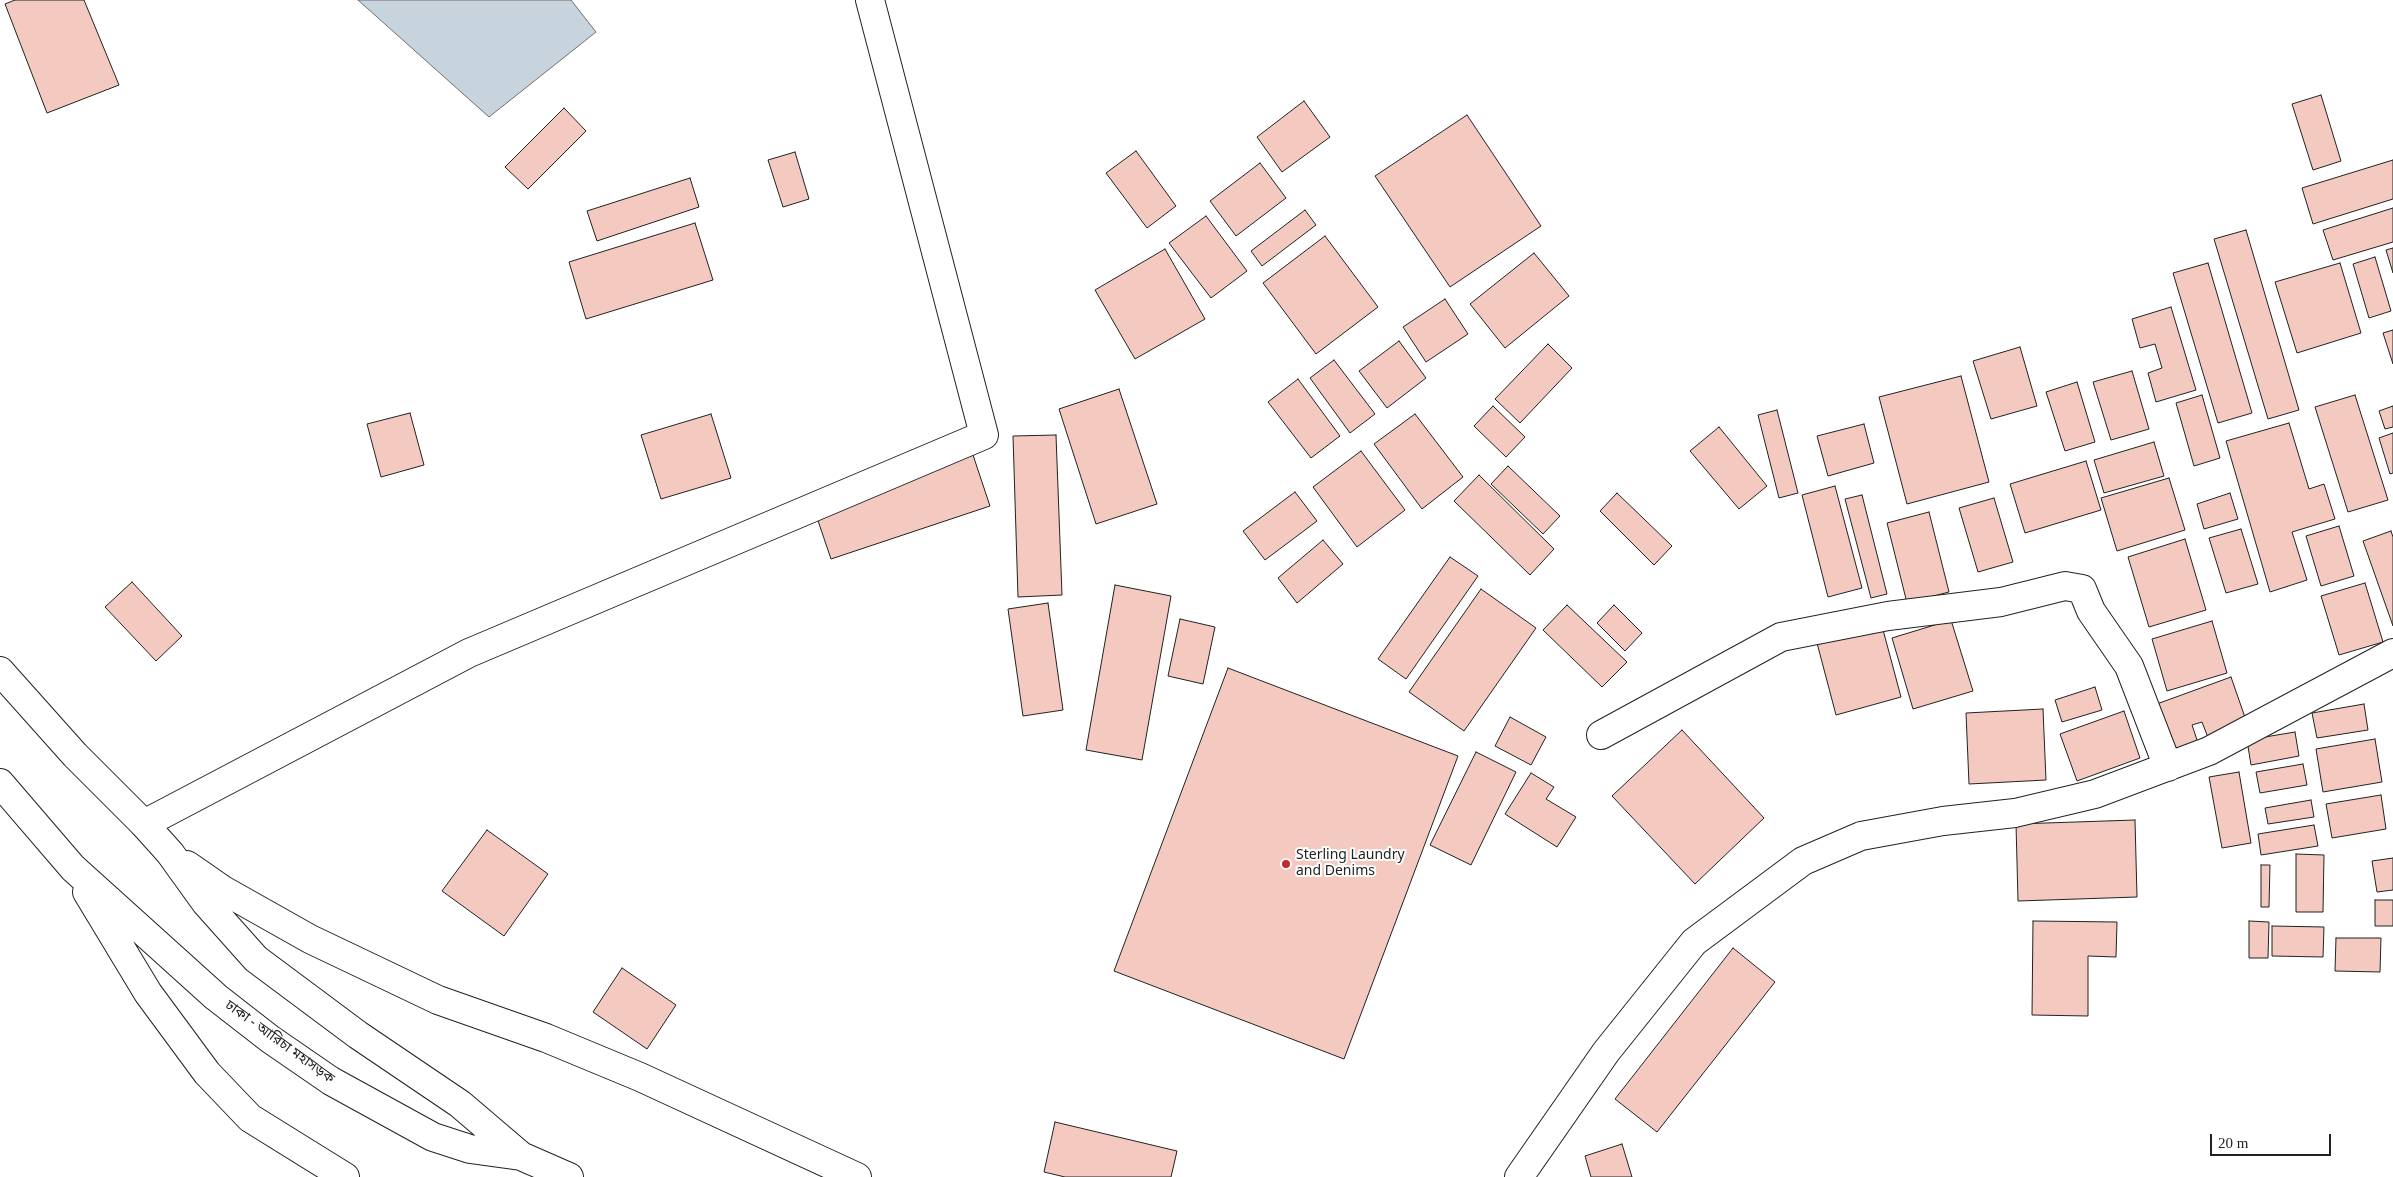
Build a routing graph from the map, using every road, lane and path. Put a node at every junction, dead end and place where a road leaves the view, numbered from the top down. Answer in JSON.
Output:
{"nodes":[{"id":1,"x":870,"y":0,"type":"edge"},
{"id":2,"x":2393,"y":653,"type":"edge"},
{"id":3,"x":0,"y":671,"type":"edge"},
{"id":4,"x":1602,"y":735,"type":"dead end"},
{"id":5,"x":2168,"y":767,"type":"junction"},
{"id":6,"x":0,"y":783,"type":"edge"},
{"id":7,"x":144,"y":824,"type":"junction"},
{"id":8,"x":170,"y":853,"type":"junction"},
{"id":9,"x":73,"y":868,"type":"junction"},
{"id":10,"x":521,"y":1156,"type":"junction"},
{"id":11,"x":853,"y":1176,"type":"edge"},
{"id":12,"x":345,"y":1177,"type":"edge"},
{"id":13,"x":569,"y":1177,"type":"edge"},
{"id":14,"x":1519,"y":1177,"type":"edge"}],
"edges":[{"from":1,"to":7,"type":"main road"},
{"from":2,"to":5,"type":"main road"},
{"from":3,"to":7,"type":"main road"},
{"from":4,"to":5,"type":"main road"},
{"from":5,"to":14,"type":"main road"},
{"from":6,"to":9,"type":"main road","name":"ঢাকা - আরিচা মহাসড়ক"},
{"from":7,"to":8,"type":"main road"},
{"from":8,"to":10,"type":"main road"},
{"from":8,"to":11,"type":"main road"},
{"from":9,"to":10,"type":"main road","name":"ঢাকা - আরিচা মহাসড়ক"},
{"from":9,"to":12,"type":"main road","name":"ঢাকা - আরিচা মহাসড়ক"},
{"from":10,"to":13,"type":"main road"}]}
